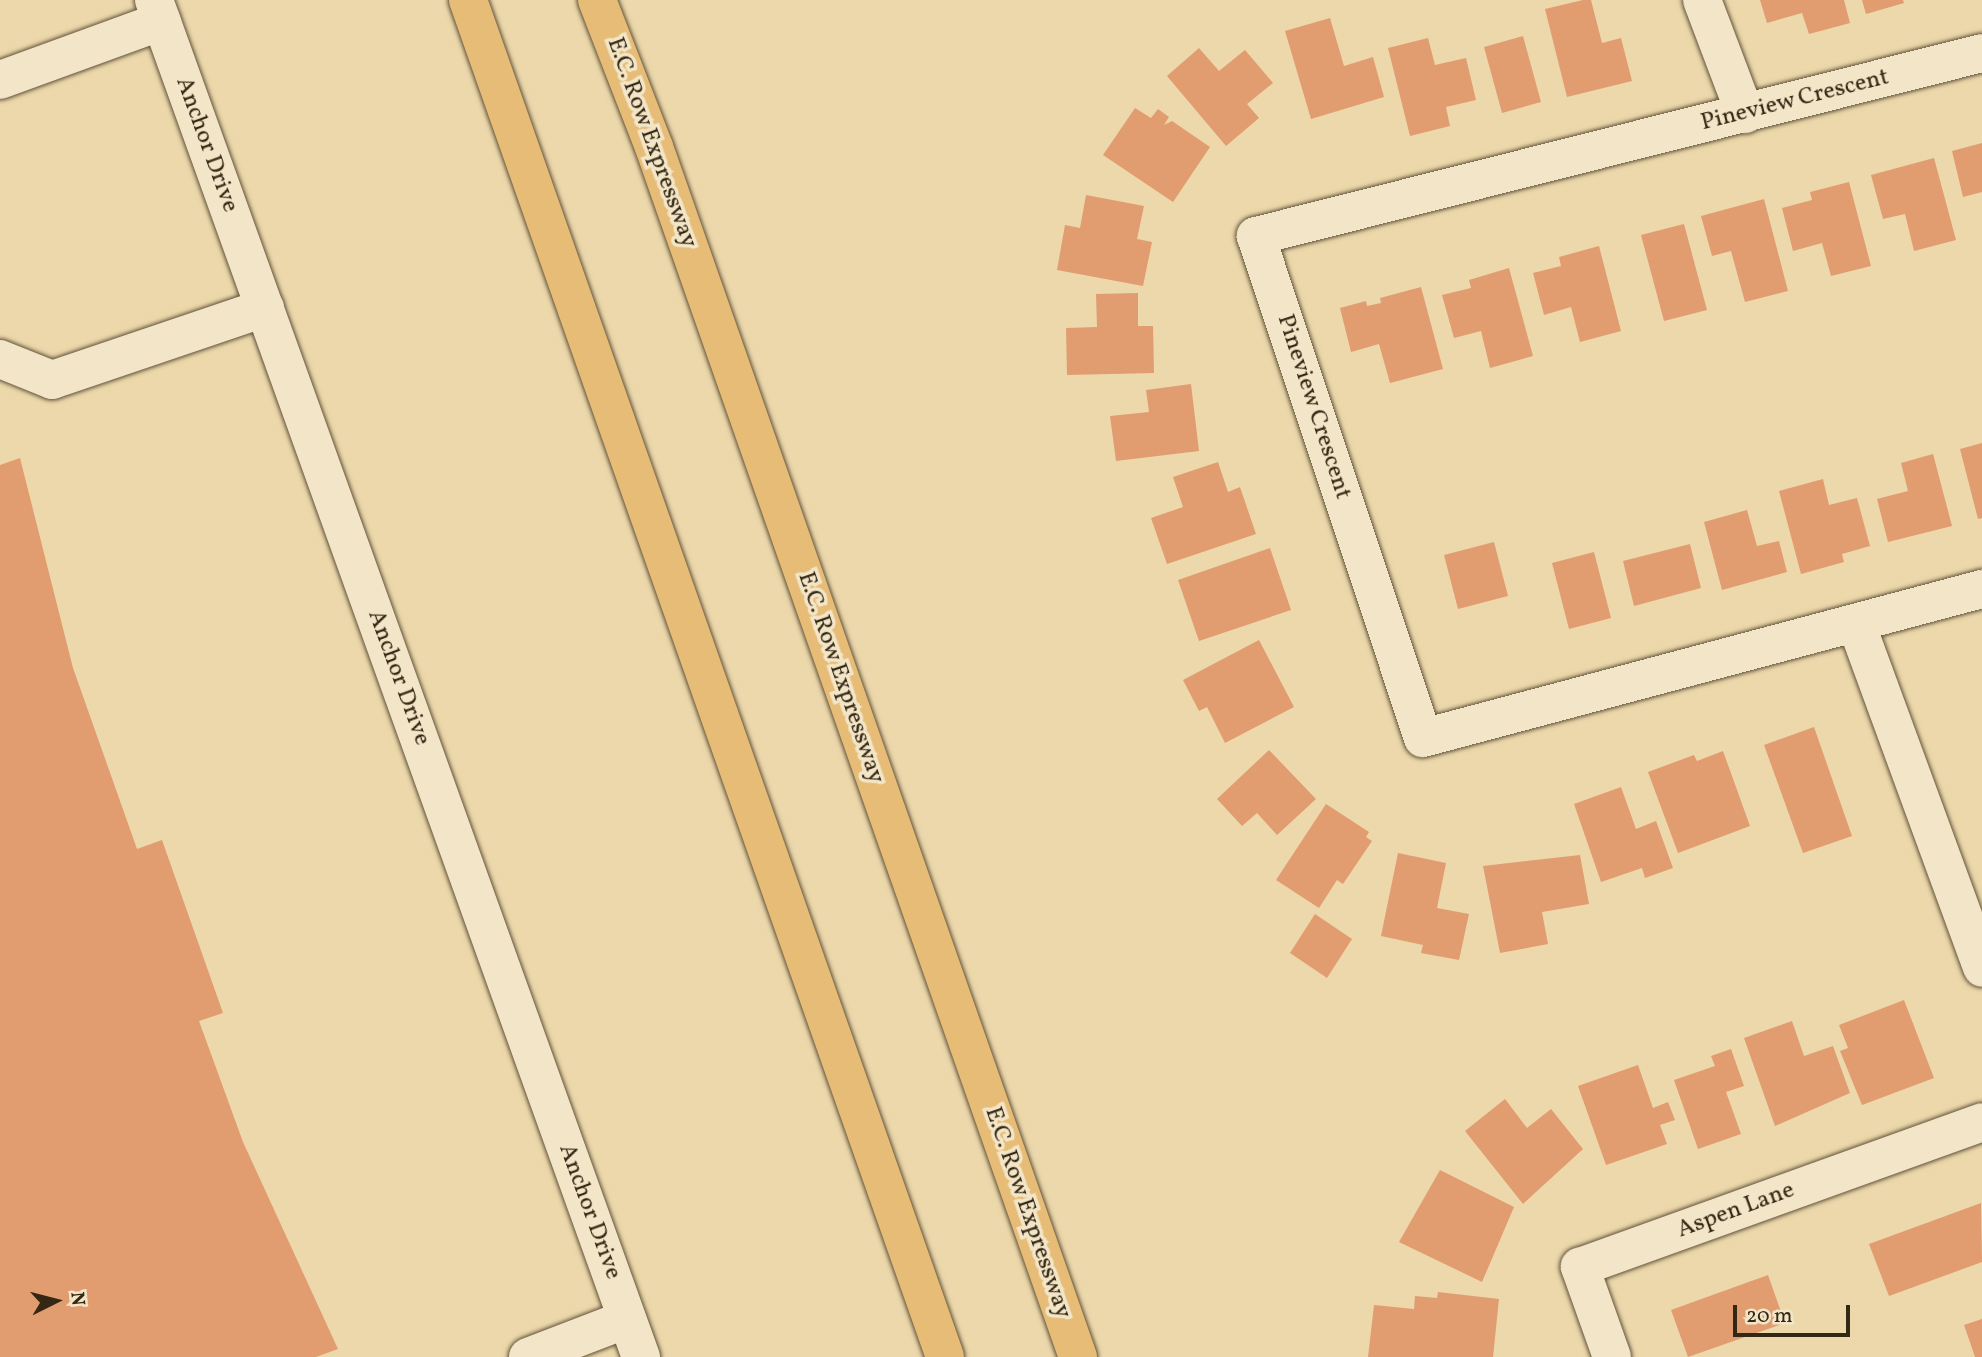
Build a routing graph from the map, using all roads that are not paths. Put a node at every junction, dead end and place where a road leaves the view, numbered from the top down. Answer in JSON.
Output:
{"nodes":[{"id":1,"x":468,"y":0,"type":"edge"},
{"id":2,"x":597,"y":0,"type":"edge"},
{"id":3,"x":1702,"y":0,"type":"edge"},
{"id":4,"x":158,"y":10,"type":"edge"},
{"id":5,"x":1982,"y":53,"type":"edge"},
{"id":6,"x":0,"y":79,"type":"edge"},
{"id":7,"x":1745,"y":114,"type":"junction"},
{"id":8,"x":265,"y":308,"type":"junction"},
{"id":9,"x":0,"y":359,"type":"edge"},
{"id":10,"x":1982,"y":589,"type":"edge"},
{"id":11,"x":1856,"y":623,"type":"junction"},
{"id":12,"x":1982,"y":968,"type":"edge"},
{"id":13,"x":1982,"y":1122,"type":"edge"},
{"id":14,"x":627,"y":1319,"type":"junction"},
{"id":15,"x":528,"y":1357,"type":"edge"},
{"id":16,"x":641,"y":1357,"type":"edge"},
{"id":17,"x":945,"y":1357,"type":"edge"},
{"id":18,"x":1078,"y":1357,"type":"edge"},
{"id":19,"x":1612,"y":1357,"type":"edge"}],
"edges":[{"from":1,"to":17,"type":"highway"},
{"from":2,"to":18,"type":"highway","name":"E.C. Row Expressway"},
{"from":3,"to":7,"type":"street"},
{"from":4,"to":6,"type":"street"},
{"from":4,"to":8,"type":"street","name":"Anchor Drive"},
{"from":5,"to":7,"type":"street","name":"Pineview Crescent"},
{"from":7,"to":11,"type":"street","name":"Pineview Crescent"},
{"from":8,"to":9,"type":"street"},
{"from":8,"to":14,"type":"street","name":"Anchor Drive"},
{"from":10,"to":11,"type":"street","name":"Pineview Crescent"},
{"from":11,"to":12,"type":"street"},
{"from":13,"to":19,"type":"street","name":"Aspen Lane"},
{"from":14,"to":15,"type":"street"},
{"from":14,"to":16,"type":"street","name":"Anchor Drive"}]}
